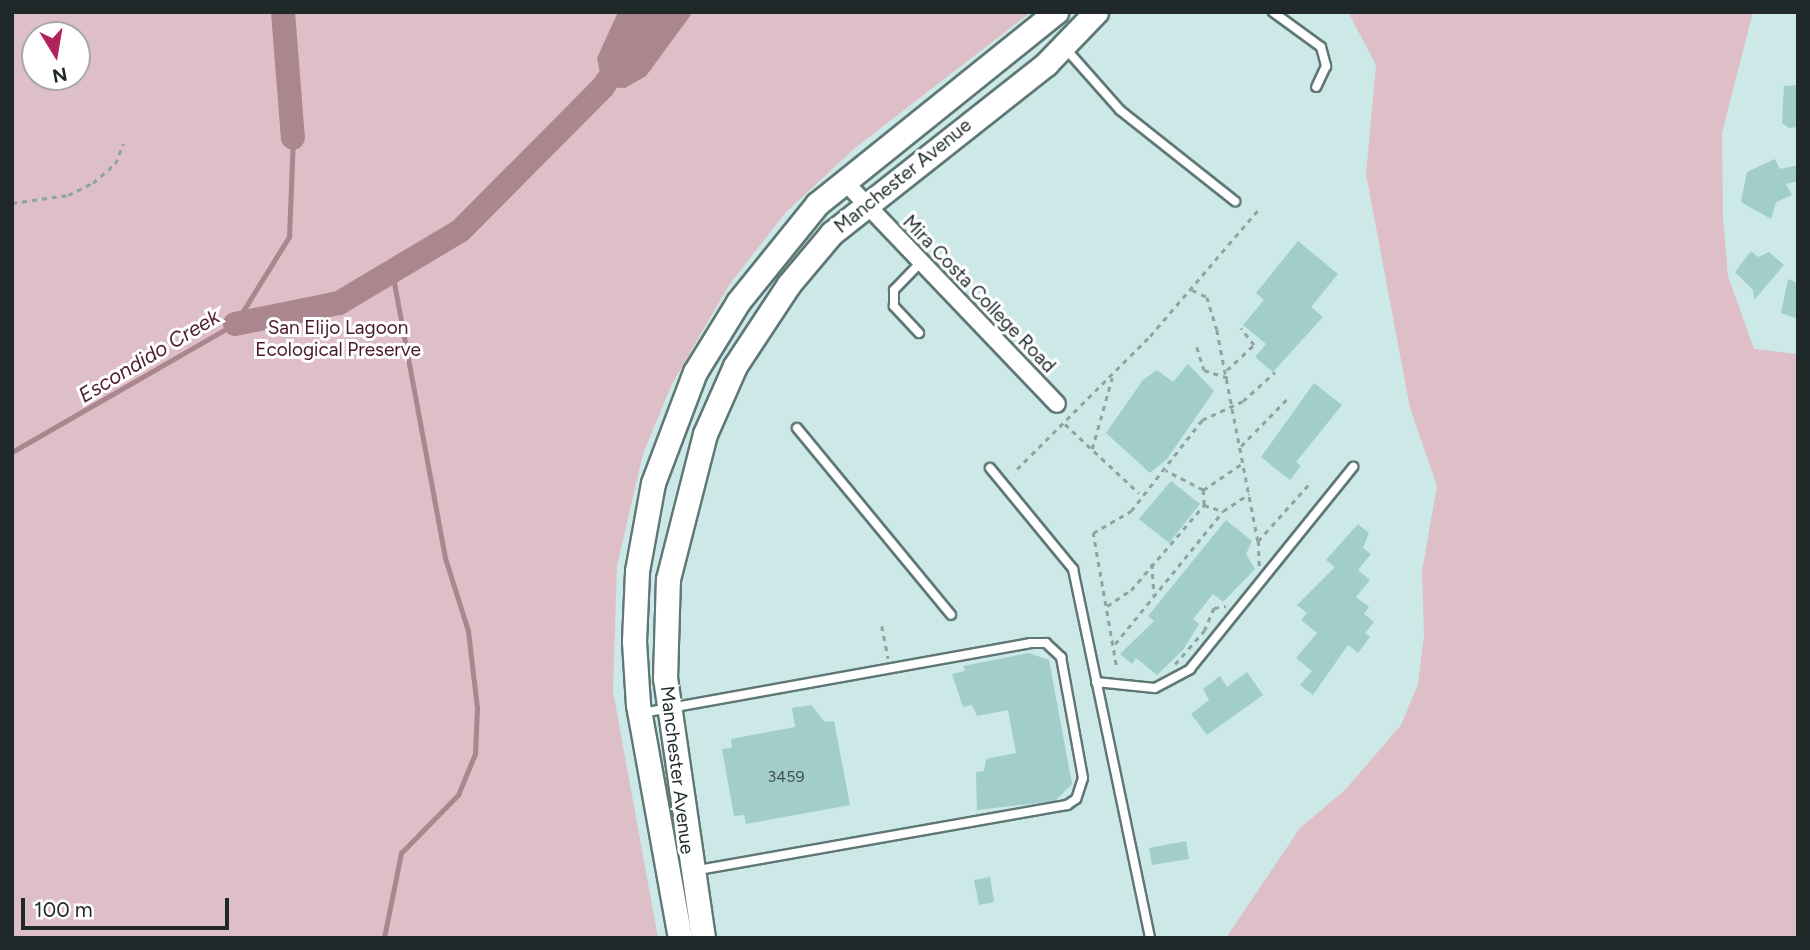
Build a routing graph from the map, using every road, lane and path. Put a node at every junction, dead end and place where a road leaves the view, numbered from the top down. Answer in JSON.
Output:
{"nodes":[{"id":1,"x":1056,"y":12,"type":"edge"},
{"id":2,"x":1096,"y":12,"type":"edge"},
{"id":3,"x":1273,"y":12,"type":"edge"},
{"id":4,"x":1064,"y":46,"type":"junction"},
{"id":5,"x":1315,"y":87,"type":"dead end"},
{"id":6,"x":123,"y":144,"type":"dead end"},
{"id":7,"x":844,"y":181,"type":"junction"},
{"id":8,"x":1235,"y":201,"type":"dead end"},
{"id":9,"x":12,"y":203,"type":"edge"},
{"id":10,"x":864,"y":205,"type":"junction"},
{"id":11,"x":1259,"y":209,"type":"dead end"},
{"id":12,"x":920,"y":263,"type":"junction"},
{"id":13,"x":1192,"y":290,"type":"junction"},
{"id":14,"x":1241,"y":329,"type":"dead end"},
{"id":15,"x":919,"y":333,"type":"dead end"},
{"id":16,"x":1197,"y":347,"type":"dead end"},
{"id":17,"x":1227,"y":370,"type":"junction"},
{"id":18,"x":1275,"y":372,"type":"dead end"},
{"id":19,"x":1113,"y":375,"type":"junction"},
{"id":20,"x":1228,"y":378,"type":"junction"},
{"id":21,"x":1290,"y":396,"type":"dead end"},
{"id":22,"x":1057,"y":404,"type":"dead end"},
{"id":23,"x":1233,"y":405,"type":"junction"},
{"id":24,"x":1065,"y":424,"type":"junction"},
{"id":25,"x":797,"y":428,"type":"dead end"},
{"id":26,"x":1241,"y":446,"type":"junction"},
{"id":27,"x":1092,"y":449,"type":"junction"},
{"id":28,"x":1243,"y":462,"type":"junction"},
{"id":29,"x":1353,"y":467,"type":"dead end"},
{"id":30,"x":990,"y":468,"type":"dead end"},
{"id":31,"x":1017,"y":470,"type":"dead end"},
{"id":32,"x":1165,"y":471,"type":"junction"},
{"id":33,"x":1311,"y":482,"type":"dead end"},
{"id":34,"x":1203,"y":490,"type":"junction"},
{"id":35,"x":1140,"y":494,"type":"junction"},
{"id":36,"x":1249,"y":494,"type":"junction"},
{"id":37,"x":1204,"y":505,"type":"junction"},
{"id":38,"x":1223,"y":511,"type":"junction"},
{"id":39,"x":1258,"y":541,"type":"junction"},
{"id":40,"x":1152,"y":563,"type":"junction"},
{"id":41,"x":1251,"y":575,"type":"dead end"},
{"id":42,"x":1154,"y":595,"type":"junction"},
{"id":43,"x":1234,"y":596,"type":"dead end"},
{"id":44,"x":1107,"y":606,"type":"junction"},
{"id":45,"x":950,"y":615,"type":"dead end"},
{"id":46,"x":882,"y":626,"type":"dead end"},
{"id":47,"x":1115,"y":644,"type":"junction"},
{"id":48,"x":1174,"y":664,"type":"dead end"},
{"id":49,"x":1115,"y":666,"type":"dead end"},
{"id":50,"x":890,"y":668,"type":"junction"},
{"id":51,"x":1096,"y":682,"type":"junction"},
{"id":52,"x":668,"y":708,"type":"junction"},
{"id":53,"x":639,"y":713,"type":"junction"},
{"id":54,"x":690,"y":872,"type":"junction"},
{"id":55,"x":680,"y":938,"type":"edge"},
{"id":56,"x":703,"y":938,"type":"edge"},
{"id":57,"x":1150,"y":938,"type":"edge"}],
"edges":[{"from":1,"to":7,"type":"main road","name":"Manchester Avenue"},
{"from":2,"to":4,"type":"main road","name":"Manchester Avenue"},
{"from":3,"to":5,"type":"lane"},
{"from":4,"to":8,"type":"lane"},
{"from":4,"to":10,"type":"main road","name":"Manchester Avenue"},
{"from":6,"to":9,"type":"path"},
{"from":7,"to":10,"type":"street","name":"Mira Costa College Road"},
{"from":7,"to":53,"type":"main road","name":"Manchester Avenue"},
{"from":10,"to":12,"type":"street","name":"Mira Costa College Road"},
{"from":10,"to":52,"type":"main road","name":"Manchester Avenue"},
{"from":11,"to":13,"type":"path"},
{"from":12,"to":15,"type":"lane"},
{"from":12,"to":22,"type":"street","name":"Mira Costa College Road"},
{"from":13,"to":17,"type":"path"},
{"from":13,"to":19,"type":"path"},
{"from":14,"to":17,"type":"path"},
{"from":16,"to":20,"type":"path"},
{"from":17,"to":20,"type":"path"},
{"from":18,"to":23,"type":"path"},
{"from":19,"to":24,"type":"path"},
{"from":19,"to":27,"type":"path"},
{"from":20,"to":23,"type":"path"},
{"from":21,"to":26,"type":"path"},
{"from":23,"to":26,"type":"path"},
{"from":23,"to":32,"type":"path"},
{"from":24,"to":27,"type":"path"},
{"from":24,"to":31,"type":"path"},
{"from":25,"to":45,"type":"lane"},
{"from":26,"to":28,"type":"path"},
{"from":27,"to":35,"type":"path"},
{"from":28,"to":34,"type":"path"},
{"from":28,"to":36,"type":"path"},
{"from":29,"to":51,"type":"lane"},
{"from":30,"to":51,"type":"lane"},
{"from":32,"to":34,"type":"path"},
{"from":32,"to":35,"type":"path"},
{"from":33,"to":39,"type":"path"},
{"from":34,"to":37,"type":"path"},
{"from":35,"to":44,"type":"path"},
{"from":36,"to":38,"type":"path"},
{"from":36,"to":39,"type":"path"},
{"from":37,"to":38,"type":"path"},
{"from":37,"to":40,"type":"path"},
{"from":38,"to":42,"type":"path"},
{"from":39,"to":41,"type":"path"},
{"from":40,"to":42,"type":"path"},
{"from":40,"to":44,"type":"path"},
{"from":42,"to":47,"type":"path"},
{"from":43,"to":48,"type":"path"},
{"from":44,"to":47,"type":"path"},
{"from":46,"to":50,"type":"path"},
{"from":47,"to":49,"type":"path"},
{"from":50,"to":52,"type":"lane"},
{"from":50,"to":54,"type":"lane"},
{"from":51,"to":57,"type":"lane"},
{"from":52,"to":53,"type":"lane"},
{"from":52,"to":54,"type":"main road","name":"Manchester Avenue"},
{"from":53,"to":55,"type":"main road","name":"Manchester Avenue"},
{"from":54,"to":56,"type":"main road","name":"Manchester Avenue"}]}
